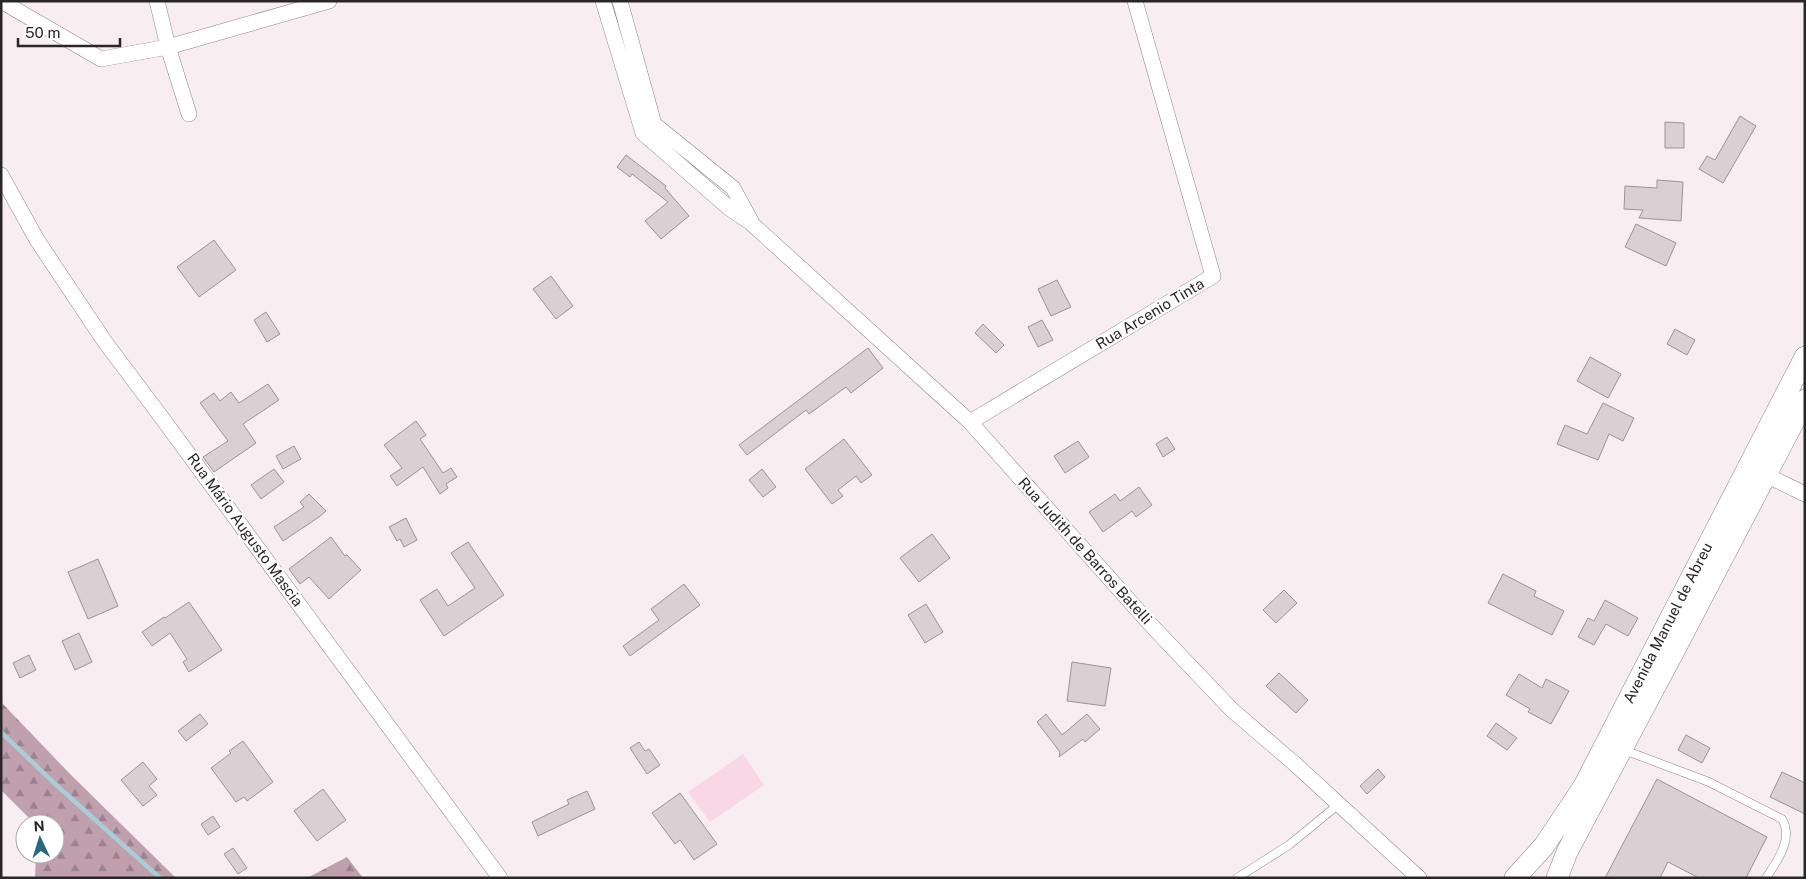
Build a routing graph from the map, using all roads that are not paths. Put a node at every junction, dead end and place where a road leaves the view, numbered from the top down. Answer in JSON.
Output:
{"nodes":[{"id":1,"x":1,"y":1,"type":"edge"},
{"id":2,"x":157,"y":1,"type":"edge"},
{"id":3,"x":329,"y":1,"type":"edge"},
{"id":4,"x":604,"y":1,"type":"edge"},
{"id":5,"x":620,"y":1,"type":"edge"},
{"id":6,"x":1135,"y":1,"type":"edge"},
{"id":7,"x":168,"y":47,"type":"junction"},
{"id":8,"x":189,"y":114,"type":"dead end"},
{"id":9,"x":1,"y":175,"type":"edge"},
{"id":10,"x":752,"y":223,"type":"junction"},
{"id":11,"x":1805,"y":358,"type":"edge"},
{"id":12,"x":1805,"y":400,"type":"edge"},
{"id":13,"x":970,"y":422,"type":"junction"},
{"id":14,"x":1766,"y":475,"type":"junction"},
{"id":15,"x":1805,"y":494,"type":"edge"},
{"id":16,"x":1622,"y":749,"type":"junction"},
{"id":17,"x":1339,"y":804,"type":"junction"},
{"id":18,"x":500,"y":878,"type":"edge"},
{"id":19,"x":1237,"y":878,"type":"edge"},
{"id":20,"x":1420,"y":878,"type":"edge"},
{"id":21,"x":1515,"y":878,"type":"edge"},
{"id":22,"x":1557,"y":878,"type":"edge"},
{"id":23,"x":1766,"y":878,"type":"edge"}],
"edges":[{"from":1,"to":7,"type":"street"},
{"from":2,"to":7,"type":"street"},
{"from":3,"to":7,"type":"street"},
{"from":4,"to":10,"type":"street","name":"Rua Judith de Barros Batelli"},
{"from":5,"to":10,"type":"street","name":"Rua Judith de Barros Batelli"},
{"from":6,"to":13,"type":"street","name":"Rua Arcenio Tinta"},
{"from":7,"to":8,"type":"street"},
{"from":9,"to":18,"type":"street","name":"Rua Mário Augusto Mascia"},
{"from":10,"to":13,"type":"street","name":"Rua Judith de Barros Batelli"},
{"from":11,"to":21,"type":"main road","name":"Avenida Manuel de Abreu"},
{"from":12,"to":14,"type":"main road","name":"Avenida Manuel de Abreu"},
{"from":13,"to":17,"type":"street","name":"Rua Judith de Barros Batelli"},
{"from":14,"to":15,"type":"street"},
{"from":14,"to":16,"type":"main road","name":"Avenida Manuel de Abreu"},
{"from":16,"to":22,"type":"main road","name":"Avenida Manuel de Abreu"},
{"from":16,"to":23,"type":"lane"},
{"from":17,"to":19,"type":"lane"},
{"from":17,"to":20,"type":"street","name":"Rua Judith de Barros Batelli"}]}
